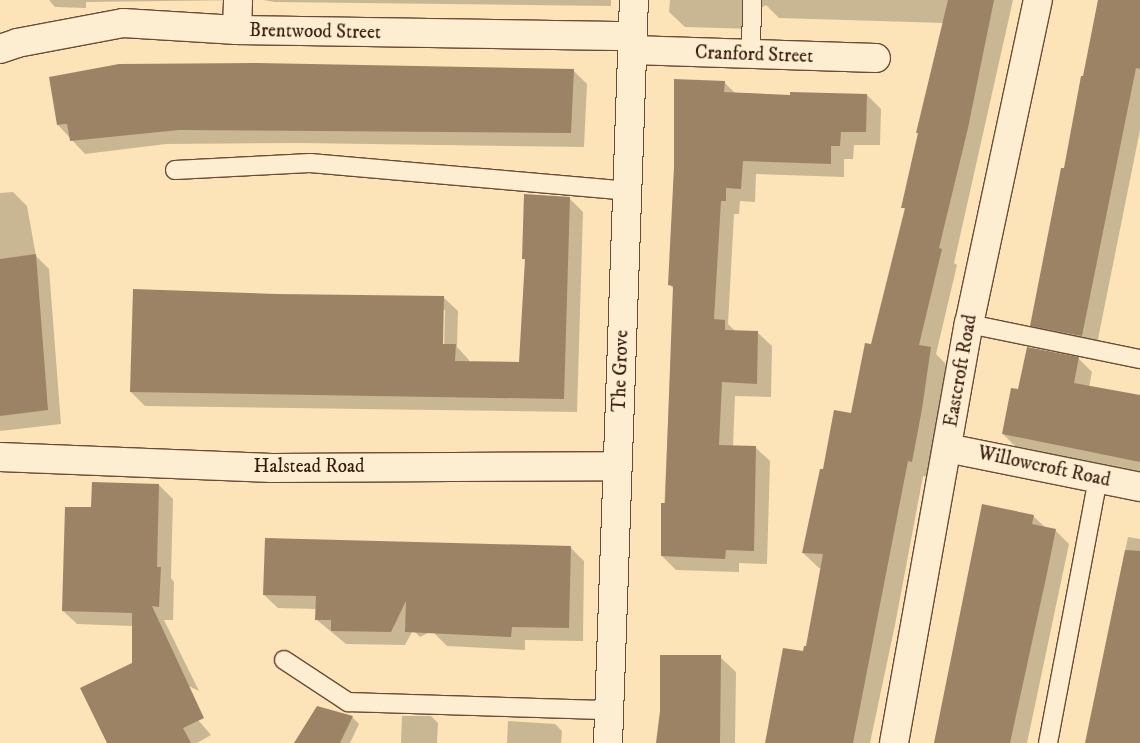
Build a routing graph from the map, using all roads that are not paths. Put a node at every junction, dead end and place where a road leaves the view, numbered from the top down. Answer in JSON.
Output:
{"nodes":[{"id":1,"x":238,"y":0,"type":"edge"},
{"id":2,"x":634,"y":0,"type":"edge"},
{"id":3,"x":752,"y":0,"type":"edge"},
{"id":4,"x":1038,"y":0,"type":"edge"},
{"id":5,"x":238,"y":30,"type":"junction"},
{"id":6,"x":632,"y":43,"type":"junction"},
{"id":7,"x":0,"y":49,"type":"edge"},
{"id":8,"x":751,"y":56,"type":"junction"},
{"id":9,"x":876,"y":58,"type":"dead end"},
{"id":10,"x":175,"y":170,"type":"dead end"},
{"id":11,"x":627,"y":191,"type":"junction"},
{"id":12,"x":969,"y":324,"type":"junction"},
{"id":13,"x":1140,"y":359,"type":"edge"},
{"id":14,"x":947,"y":448,"type":"junction"},
{"id":15,"x":0,"y":457,"type":"edge"},
{"id":16,"x":617,"y":466,"type":"junction"},
{"id":17,"x":1098,"y":478,"type":"junction"},
{"id":18,"x":1140,"y":487,"type":"edge"},
{"id":19,"x":284,"y":660,"type":"dead end"},
{"id":20,"x":609,"y":710,"type":"junction"},
{"id":21,"x":608,"y":743,"type":"edge"},
{"id":22,"x":894,"y":743,"type":"edge"},
{"id":23,"x":1048,"y":743,"type":"edge"}],
"edges":[{"from":1,"to":5,"type":"street"},
{"from":2,"to":6,"type":"street","name":"The Grove"},
{"from":3,"to":8,"type":"lane"},
{"from":4,"to":12,"type":"street","name":"Eastcroft Road"},
{"from":5,"to":6,"type":"street","name":"Brentwood Street"},
{"from":5,"to":7,"type":"street","name":"Brentwood Street"},
{"from":6,"to":8,"type":"street","name":"Cranford Street"},
{"from":6,"to":11,"type":"street","name":"The Grove"},
{"from":8,"to":9,"type":"street","name":"Cranford Street"},
{"from":10,"to":11,"type":"lane"},
{"from":11,"to":16,"type":"street","name":"The Grove"},
{"from":12,"to":13,"type":"lane"},
{"from":12,"to":14,"type":"street","name":"Eastcroft Road"},
{"from":14,"to":17,"type":"street","name":"Willowcroft Road"},
{"from":14,"to":22,"type":"street","name":"Eastcroft Road"},
{"from":15,"to":16,"type":"street","name":"Halstead Road"},
{"from":16,"to":20,"type":"street","name":"The Grove"},
{"from":17,"to":18,"type":"street","name":"Willowcroft Road"},
{"from":17,"to":23,"type":"lane"},
{"from":19,"to":20,"type":"lane"},
{"from":20,"to":21,"type":"street","name":"The Grove"}]}
